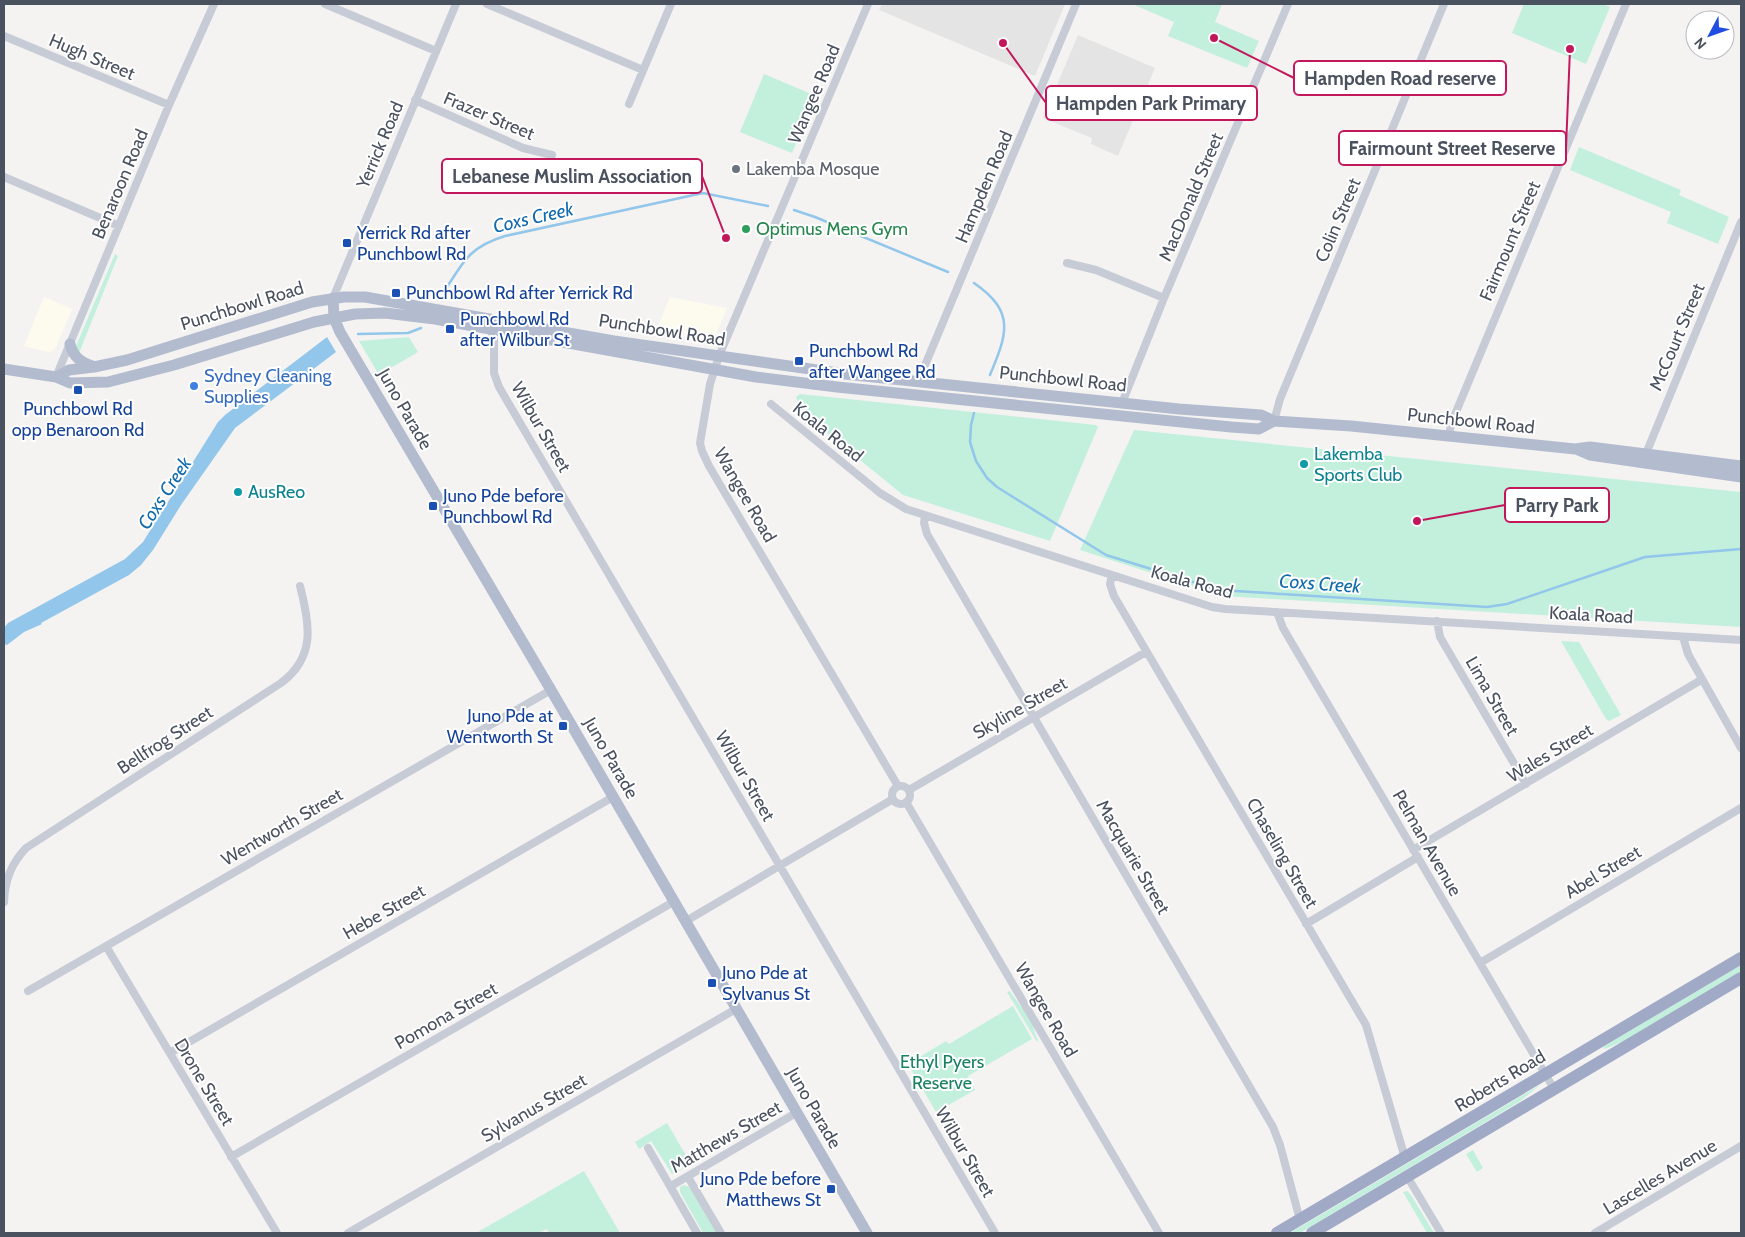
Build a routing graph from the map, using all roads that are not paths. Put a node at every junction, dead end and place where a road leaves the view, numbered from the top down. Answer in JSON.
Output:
{"nodes":[{"id":1,"x":214,"y":4,"type":"edge"},
{"id":2,"x":328,"y":4,"type":"edge"},
{"id":3,"x":456,"y":4,"type":"edge"},
{"id":4,"x":487,"y":4,"type":"edge"},
{"id":5,"x":671,"y":4,"type":"edge"},
{"id":6,"x":868,"y":4,"type":"edge"},
{"id":7,"x":1076,"y":4,"type":"edge"},
{"id":8,"x":1288,"y":4,"type":"edge"},
{"id":9,"x":1444,"y":4,"type":"edge"},
{"id":10,"x":1626,"y":4,"type":"edge"},
{"id":11,"x":4,"y":36,"type":"edge"},
{"id":12,"x":436,"y":51,"type":"junction"},
{"id":13,"x":643,"y":70,"type":"junction"},
{"id":14,"x":415,"y":100,"type":"junction"},
{"id":15,"x":629,"y":104,"type":"dead end"},
{"id":16,"x":169,"y":106,"type":"junction"},
{"id":17,"x":552,"y":156,"type":"dead end"},
{"id":18,"x":4,"y":177,"type":"edge"},
{"id":19,"x":1741,"y":222,"type":"edge"},
{"id":20,"x":118,"y":226,"type":"junction"},
{"id":21,"x":1067,"y":263,"type":"dead end"},
{"id":22,"x":333,"y":298,"type":"junction"},
{"id":23,"x":1164,"y":298,"type":"junction"},
{"id":24,"x":334,"y":318,"type":"junction"},
{"id":25,"x":490,"y":329,"type":"junction"},
{"id":26,"x":70,"y":344,"type":"junction"},
{"id":27,"x":720,"y":356,"type":"junction"},
{"id":28,"x":94,"y":367,"type":"junction"},
{"id":29,"x":4,"y":369,"type":"edge"},
{"id":30,"x":715,"y":370,"type":"junction"},
{"id":31,"x":56,"y":377,"type":"junction"},
{"id":32,"x":920,"y":382,"type":"junction"},
{"id":33,"x":1122,"y":403,"type":"junction"},
{"id":34,"x":771,"y":404,"type":"dead end"},
{"id":35,"x":1274,"y":421,"type":"junction"},
{"id":36,"x":1449,"y":436,"type":"junction"},
{"id":37,"x":1644,"y":459,"type":"junction"},
{"id":38,"x":1741,"y":466,"type":"edge"},
{"id":39,"x":1741,"y":478,"type":"edge"},
{"id":40,"x":925,"y":516,"type":"junction"},
{"id":41,"x":1112,"y":575,"type":"junction"},
{"id":42,"x":300,"y":586,"type":"dead end"},
{"id":43,"x":1277,"y":612,"type":"junction"},
{"id":44,"x":1437,"y":621,"type":"junction"},
{"id":45,"x":1683,"y":637,"type":"junction"},
{"id":46,"x":1741,"y":640,"type":"edge"},
{"id":47,"x":1146,"y":652,"type":"junction"},
{"id":48,"x":1701,"y":680,"type":"junction"},
{"id":49,"x":551,"y":690,"type":"junction"},
{"id":50,"x":1034,"y":717,"type":"junction"},
{"id":51,"x":1741,"y":748,"type":"edge"},
{"id":52,"x":1526,"y":784,"type":"junction"},
{"id":53,"x":898,"y":786,"type":"junction"},
{"id":54,"x":909,"y":790,"type":"junction"},
{"id":55,"x":613,"y":797,"type":"junction"},
{"id":56,"x":894,"y":799,"type":"junction"},
{"id":57,"x":906,"y":802,"type":"junction"},
{"id":58,"x":1741,"y":808,"type":"edge"},
{"id":59,"x":1416,"y":854,"type":"junction"},
{"id":60,"x":780,"y":866,"type":"junction"},
{"id":61,"x":674,"y":901,"type":"junction"},
{"id":62,"x":4,"y":902,"type":"edge"},
{"id":63,"x":686,"y":921,"type":"junction"},
{"id":64,"x":1306,"y":924,"type":"junction"},
{"id":65,"x":106,"y":946,"type":"junction"},
{"id":66,"x":1741,"y":958,"type":"edge"},
{"id":67,"x":1480,"y":963,"type":"junction"},
{"id":68,"x":1741,"y":978,"type":"edge"},
{"id":69,"x":28,"y":991,"type":"dead end"},
{"id":70,"x":736,"y":1009,"type":"junction"},
{"id":71,"x":170,"y":1053,"type":"junction"},
{"id":72,"x":1545,"y":1074,"type":"junction"},
{"id":73,"x":1554,"y":1089,"type":"junction"},
{"id":74,"x":796,"y":1113,"type":"junction"},
{"id":75,"x":1741,"y":1146,"type":"edge"},
{"id":76,"x":648,"y":1148,"type":"dead end"},
{"id":77,"x":232,"y":1157,"type":"junction"},
{"id":78,"x":1405,"y":1158,"type":"junction"},
{"id":79,"x":688,"y":1176,"type":"junction"},
{"id":80,"x":1407,"y":1176,"type":"junction"},
{"id":81,"x":671,"y":1186,"type":"junction"},
{"id":82,"x":1300,"y":1220,"type":"junction"},
{"id":83,"x":277,"y":1233,"type":"edge"},
{"id":84,"x":348,"y":1233,"type":"edge"},
{"id":85,"x":697,"y":1233,"type":"edge"},
{"id":86,"x":721,"y":1233,"type":"edge"},
{"id":87,"x":867,"y":1233,"type":"edge"},
{"id":88,"x":995,"y":1233,"type":"edge"},
{"id":89,"x":1159,"y":1233,"type":"edge"},
{"id":90,"x":1278,"y":1233,"type":"edge"},
{"id":91,"x":1312,"y":1233,"type":"edge"},
{"id":92,"x":1441,"y":1233,"type":"edge"},
{"id":93,"x":1595,"y":1233,"type":"edge"}],
"edges":[{"from":1,"to":16,"type":"street","name":"Benaroon Road"},
{"from":2,"to":12,"type":"street"},
{"from":3,"to":12,"type":"street","name":"Yerrick Road"},
{"from":4,"to":13,"type":"street"},
{"from":5,"to":13,"type":"street"},
{"from":6,"to":27,"type":"street","name":"Wangee Road"},
{"from":7,"to":32,"type":"street","name":"Hampden Road"},
{"from":8,"to":23,"type":"street","name":"MacDonald Street"},
{"from":9,"to":35,"type":"street","name":"Colin Street"},
{"from":10,"to":36,"type":"street","name":"Fairmount Street"},
{"from":11,"to":16,"type":"street","name":"Hugh Street"},
{"from":12,"to":14,"type":"street","name":"Yerrick Road"},
{"from":13,"to":15,"type":"street"},
{"from":14,"to":17,"type":"street","name":"Frazer Street"},
{"from":14,"to":22,"type":"street","name":"Yerrick Road"},
{"from":16,"to":20,"type":"street","name":"Benaroon Road"},
{"from":18,"to":20,"type":"street"},
{"from":19,"to":37,"type":"street","name":"McCourt Street"},
{"from":20,"to":26,"type":"street","name":"Benaroon Road"},
{"from":21,"to":23,"type":"street"},
{"from":22,"to":24,"type":"main road","name":"Juno Parade"},
{"from":22,"to":27,"type":"main road","name":"Punchbowl Road"},
{"from":22,"to":28,"type":"main road","name":"Punchbowl Road"},
{"from":23,"to":33,"type":"street","name":"MacDonald Street"},
{"from":24,"to":25,"type":"main road","name":"Punchbowl Road"},
{"from":24,"to":31,"type":"main road","name":"Punchbowl Road"},
{"from":24,"to":49,"type":"main road","name":"Juno Parade"},
{"from":25,"to":30,"type":"main road","name":"Punchbowl Road"},
{"from":25,"to":60,"type":"street","name":"Wilbur Street"},
{"from":26,"to":28,"type":"main road"},
{"from":26,"to":31,"type":"street","name":"Benaroon Road"},
{"from":27,"to":30,"type":"street","name":"Wangee Road"},
{"from":27,"to":32,"type":"main road","name":"Punchbowl Road"},
{"from":28,"to":31,"type":"main road","name":"Punchbowl Road"},
{"from":29,"to":31,"type":"main road","name":"Punchbowl Road"},
{"from":30,"to":35,"type":"main road","name":"Punchbowl Road"},
{"from":30,"to":53,"type":"street","name":"Wangee Road"},
{"from":32,"to":33,"type":"main road","name":"Punchbowl Road"},
{"from":33,"to":35,"type":"main road","name":"Punchbowl Road"},
{"from":34,"to":40,"type":"street","name":"Koala Road"},
{"from":35,"to":36,"type":"main road","name":"Punchbowl Road"},
{"from":36,"to":37,"type":"main road","name":"Punchbowl Road"},
{"from":37,"to":38,"type":"main road","name":"Punchbowl Road"},
{"from":37,"to":39,"type":"main road","name":"Punchbowl Road"},
{"from":40,"to":41,"type":"street","name":"Koala Road"},
{"from":40,"to":50,"type":"street","name":"Macquarie Street"},
{"from":41,"to":43,"type":"street","name":"Koala Road"},
{"from":41,"to":47,"type":"street","name":"Chaseling Street"},
{"from":42,"to":62,"type":"street","name":"Bellfrog Street"},
{"from":43,"to":44,"type":"street","name":"Koala Road"},
{"from":43,"to":59,"type":"street","name":"Pelman Avenue"},
{"from":44,"to":45,"type":"street","name":"Koala Road"},
{"from":44,"to":52,"type":"street","name":"Lima Street"},
{"from":45,"to":46,"type":"street","name":"Koala Road"},
{"from":45,"to":48,"type":"street"},
{"from":47,"to":50,"type":"street","name":"Skyline Street"},
{"from":47,"to":64,"type":"street","name":"Chaseling Street"},
{"from":48,"to":51,"type":"street"},
{"from":48,"to":52,"type":"street","name":"Wales Street"},
{"from":49,"to":55,"type":"main road","name":"Juno Parade"},
{"from":49,"to":65,"type":"street","name":"Wentworth Street"},
{"from":50,"to":54,"type":"street","name":"Skyline Street"},
{"from":50,"to":82,"type":"street","name":"Macquarie Street"},
{"from":52,"to":59,"type":"street","name":"Wales Street"},
{"from":53,"to":54,"type":"street"},
{"from":53,"to":56,"type":"street"},
{"from":54,"to":57,"type":"street"},
{"from":55,"to":61,"type":"main road","name":"Juno Parade"},
{"from":55,"to":71,"type":"street","name":"Hebe Street"},
{"from":56,"to":57,"type":"street"},
{"from":56,"to":60,"type":"street"},
{"from":57,"to":89,"type":"street","name":"Wangee Road"},
{"from":58,"to":67,"type":"street","name":"Abel Street"},
{"from":59,"to":64,"type":"street","name":"Wales Street"},
{"from":59,"to":67,"type":"street","name":"Pelman Avenue"},
{"from":60,"to":63,"type":"street"},
{"from":60,"to":88,"type":"street","name":"Wilbur Street"},
{"from":61,"to":63,"type":"main road","name":"Juno Parade"},
{"from":61,"to":77,"type":"street","name":"Pomona Street"},
{"from":63,"to":70,"type":"main road","name":"Juno Parade"},
{"from":64,"to":78,"type":"street","name":"Chaseling Street"},
{"from":65,"to":69,"type":"street","name":"Wentworth Street"},
{"from":65,"to":71,"type":"street","name":"Drone Street"},
{"from":66,"to":72,"type":"highway","name":"Roberts Road"},
{"from":67,"to":72,"type":"street","name":"Pelman Avenue"},
{"from":68,"to":73,"type":"highway","name":"Roberts Road"},
{"from":70,"to":74,"type":"main road","name":"Juno Parade"},
{"from":70,"to":84,"type":"street","name":"Sylvanus Street"},
{"from":71,"to":77,"type":"street","name":"Drone Street"},
{"from":72,"to":73,"type":"street","name":"Pelman Avenue"},
{"from":72,"to":78,"type":"highway","name":"Roberts Road"},
{"from":73,"to":80,"type":"highway","name":"Roberts Road"},
{"from":74,"to":79,"type":"street","name":"Matthews Street"},
{"from":74,"to":87,"type":"main road","name":"Juno Parade"},
{"from":75,"to":93,"type":"street","name":"Lascelles Avenue"},
{"from":76,"to":81,"type":"street"},
{"from":77,"to":83,"type":"street","name":"Drone Street"},
{"from":78,"to":82,"type":"highway","name":"Roberts Road"},
{"from":79,"to":81,"type":"street","name":"Matthews Street"},
{"from":79,"to":86,"type":"street"},
{"from":80,"to":91,"type":"highway","name":"Roberts Road"},
{"from":80,"to":92,"type":"street"},
{"from":81,"to":85,"type":"street"},
{"from":82,"to":90,"type":"highway","name":"Roberts Road"}]}
